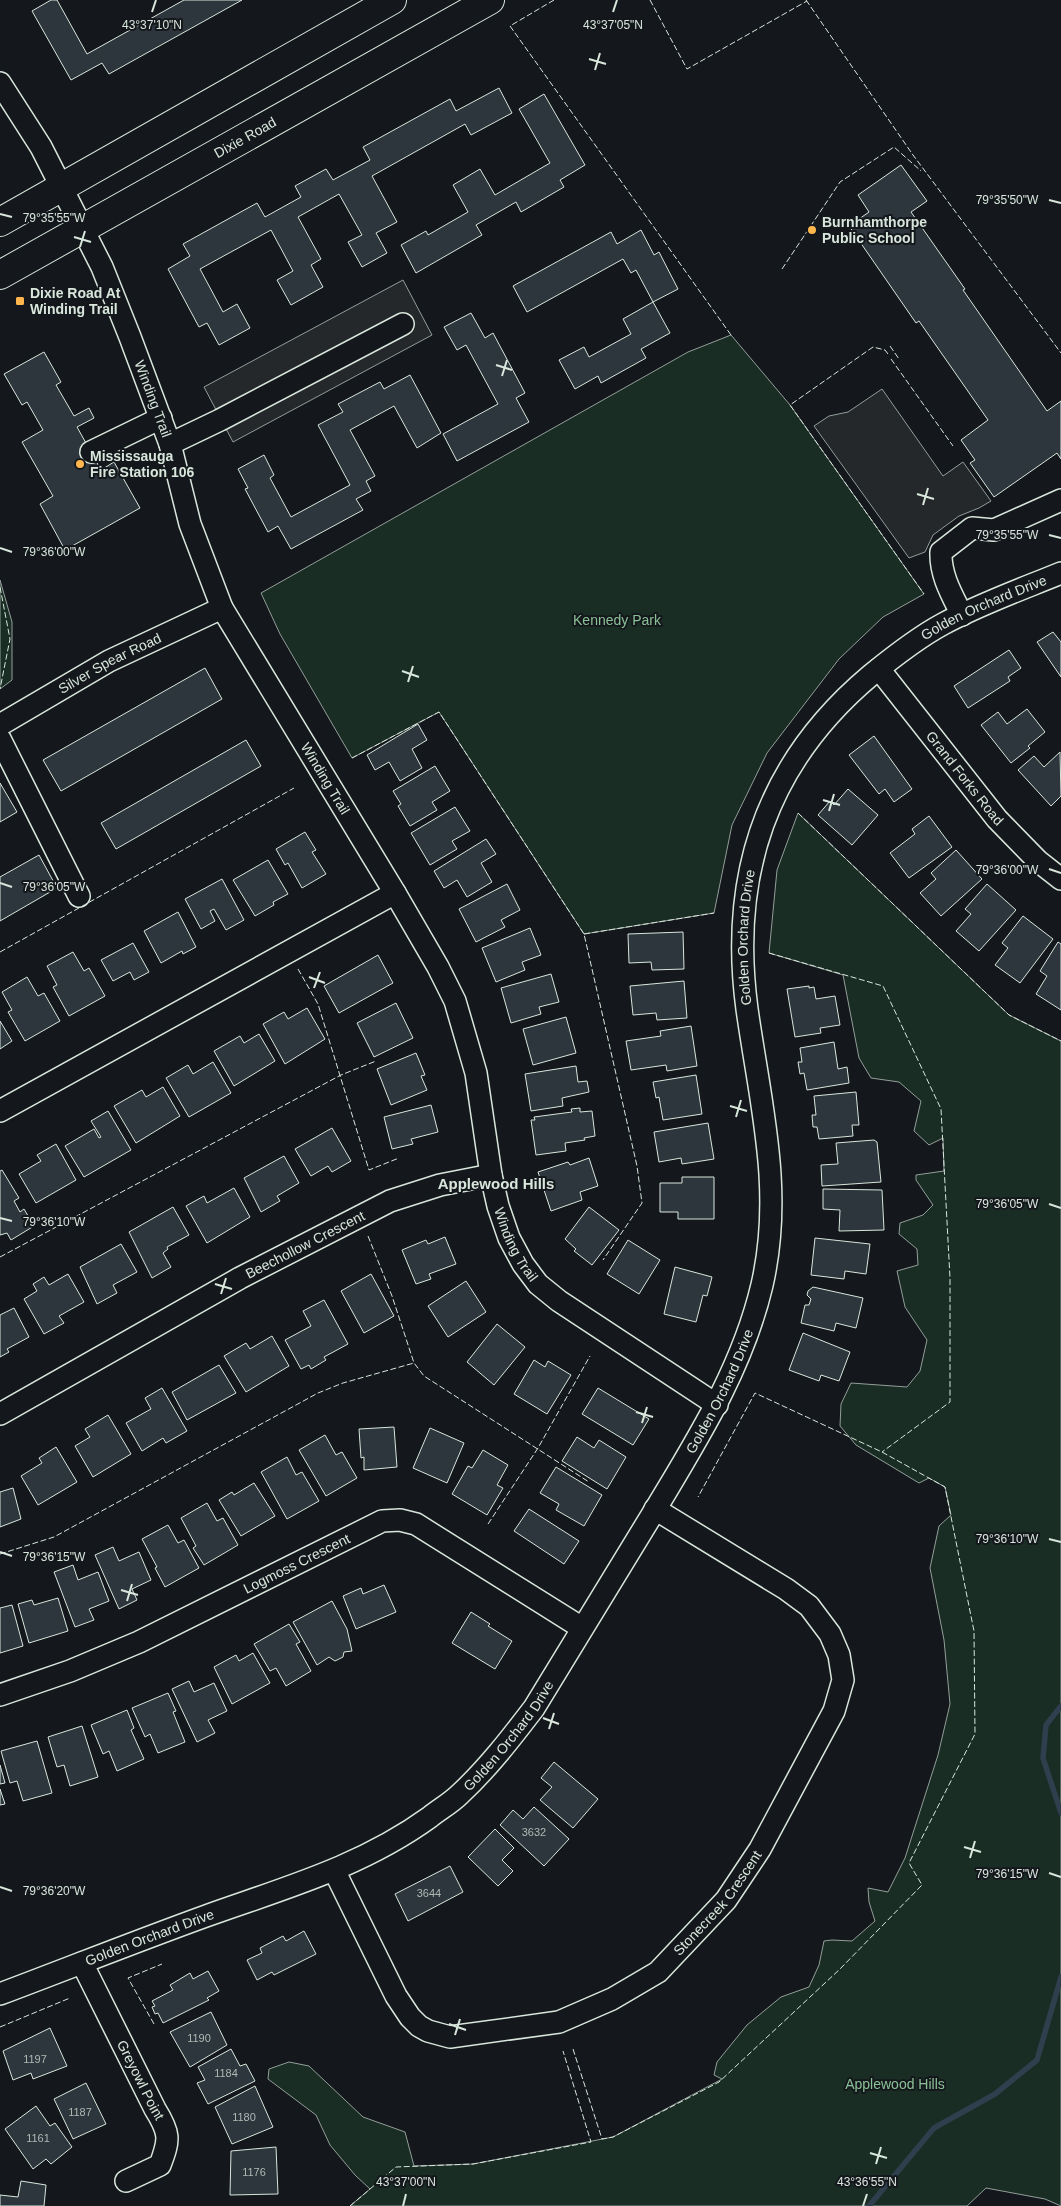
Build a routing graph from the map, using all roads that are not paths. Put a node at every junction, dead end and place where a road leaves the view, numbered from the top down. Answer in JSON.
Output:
{"nodes":[{"id":1,"x":392,"y":0,"type":"edge"},
{"id":2,"x":490,"y":0,"type":"edge"},
{"id":3,"x":0,"y":84,"type":"edge"},
{"id":4,"x":62,"y":188,"type":"junction"},
{"id":5,"x":0,"y":222,"type":"edge"},
{"id":6,"x":83,"y":228,"type":"junction"},
{"id":7,"x":0,"y":275,"type":"edge"},
{"id":8,"x":403,"y":324,"type":"dead end"},
{"id":9,"x":161,"y":418,"type":"junction"},
{"id":10,"x":170,"y":444,"type":"junction"},
{"id":11,"x":91,"y":452,"type":"dead end"},
{"id":12,"x":1061,"y":500,"type":"edge"},
{"id":13,"x":1061,"y":572,"type":"edge"},
{"id":14,"x":222,"y":608,"type":"junction"},
{"id":15,"x":962,"y":615,"type":"junction"},
{"id":16,"x":879,"y":669,"type":"junction"},
{"id":17,"x":0,"y":724,"type":"edge"},
{"id":18,"x":0,"y":739,"type":"edge"},
{"id":19,"x":1061,"y":879,"type":"edge"},
{"id":20,"x":395,"y":893,"type":"junction"},
{"id":21,"x":79,"y":896,"type":"dead end"},
{"id":22,"x":0,"y":1111,"type":"edge"},
{"id":23,"x":491,"y":1175,"type":"junction"},
{"id":24,"x":717,"y":1405,"type":"junction"},
{"id":25,"x":0,"y":1414,"type":"edge"},
{"id":26,"x":655,"y":1509,"type":"junction"},
{"id":27,"x":582,"y":1628,"type":"junction"},
{"id":28,"x":0,"y":1695,"type":"edge"},
{"id":29,"x":334,"y":1870,"type":"junction"},
{"id":30,"x":82,"y":1963,"type":"junction"},
{"id":31,"x":0,"y":1994,"type":"edge"},
{"id":32,"x":126,"y":2181,"type":"dead end"}],
"edges":[{"from":1,"to":4,"type":"main road"},
{"from":2,"to":6,"type":"main road","name":"Dixie Road"},
{"from":3,"to":4,"type":"street","name":"Winding Trail"},
{"from":4,"to":5,"type":"main road"},
{"from":4,"to":6,"type":"street","name":"Winding Trail"},
{"from":6,"to":7,"type":"main road","name":"Dixie Road"},
{"from":6,"to":9,"type":"street","name":"Winding Trail"},
{"from":8,"to":10,"type":"street"},
{"from":9,"to":10,"type":"street","name":"Winding Trail"},
{"from":9,"to":11,"type":"street"},
{"from":10,"to":14,"type":"street","name":"Winding Trail"},
{"from":12,"to":15,"type":"street"},
{"from":13,"to":15,"type":"street","name":"Golden Orchard Drive"},
{"from":14,"to":17,"type":"street","name":"Silver Spear Road"},
{"from":14,"to":20,"type":"street","name":"Winding Trail"},
{"from":15,"to":16,"type":"street","name":"Golden Orchard Drive"},
{"from":16,"to":19,"type":"street","name":"Grand Forks Road"},
{"from":16,"to":24,"type":"street","name":"Golden Orchard Drive"},
{"from":18,"to":21,"type":"street"},
{"from":20,"to":22,"type":"street"},
{"from":20,"to":23,"type":"street","name":"Winding Trail"},
{"from":23,"to":24,"type":"street","name":"Winding Trail"},
{"from":23,"to":25,"type":"street","name":"Beechollow Crescent"},
{"from":24,"to":26,"type":"street","name":"Golden Orchard Drive"},
{"from":26,"to":27,"type":"street","name":"Golden Orchard Drive"},
{"from":26,"to":29,"type":"street","name":"Stonecreek Crescent"},
{"from":27,"to":28,"type":"street","name":"Logmoss Crescent"},
{"from":27,"to":29,"type":"street","name":"Golden Orchard Drive"},
{"from":29,"to":30,"type":"street","name":"Golden Orchard Drive"},
{"from":30,"to":31,"type":"street","name":"Golden Orchard Drive"},
{"from":30,"to":32,"type":"street","name":"Greyowl Point"}]}
